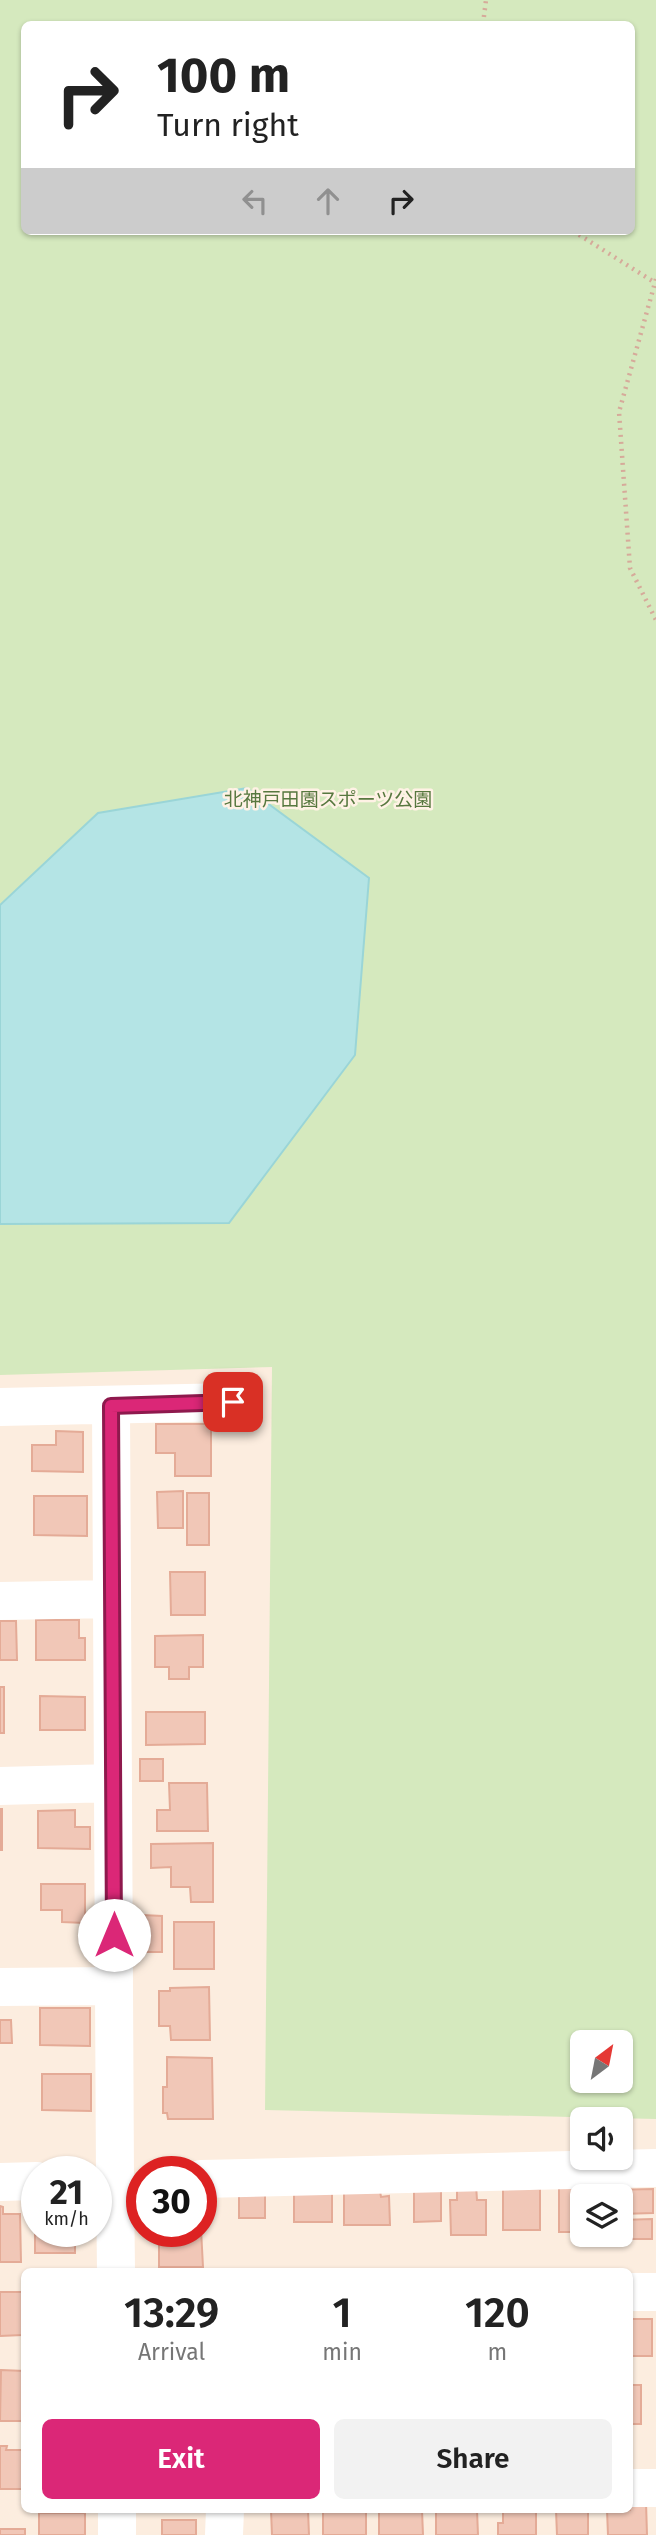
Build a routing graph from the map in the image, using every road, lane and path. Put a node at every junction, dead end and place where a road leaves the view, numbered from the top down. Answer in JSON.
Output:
{"nodes":[{"id":1,"x":486,"y":0,"type":"edge"},
{"id":2,"x":483,"y":21,"type":"edge"},
{"id":3,"x":580,"y":235,"type":"edge"},
{"id":4,"x":655,"y":280,"type":"edge"},
{"id":5,"x":656,"y":620,"type":"edge"},
{"id":6,"x":233,"y":1402,"type":"dead end"},
{"id":7,"x":111,"y":1406,"type":"junction"},
{"id":8,"x":0,"y":1407,"type":"edge"},
{"id":9,"x":112,"y":1599,"type":"junction"},
{"id":10,"x":0,"y":1601,"type":"edge"},
{"id":11,"x":113,"y":1783,"type":"junction"},
{"id":12,"x":0,"y":1786,"type":"edge"},
{"id":13,"x":114,"y":1986,"type":"junction"},
{"id":14,"x":0,"y":1987,"type":"edge"},
{"id":15,"x":656,"y":2168,"type":"edge"},
{"id":16,"x":217,"y":2179,"type":"edge"},
{"id":17,"x":118,"y":2180,"type":"edge"},
{"id":18,"x":21,"y":2181,"type":"edge"},
{"id":19,"x":0,"y":2182,"type":"edge"},
{"id":20,"x":116,"y":2268,"type":"edge"},
{"id":21,"x":633,"y":2292,"type":"edge"},
{"id":22,"x":656,"y":2292,"type":"edge"},
{"id":23,"x":633,"y":2488,"type":"edge"},
{"id":24,"x":656,"y":2488,"type":"edge"},
{"id":25,"x":117,"y":2513,"type":"edge"},
{"id":26,"x":225,"y":2513,"type":"edge"},
{"id":27,"x":117,"y":2535,"type":"edge"},
{"id":28,"x":224,"y":2535,"type":"edge"}],
"edges":[{"from":1,"to":2,"type":"path"},
{"from":3,"to":4,"type":"path"},
{"from":4,"to":5,"type":"path"},
{"from":6,"to":7,"type":"street"},
{"from":7,"to":8,"type":"street"},
{"from":7,"to":9,"type":"street"},
{"from":9,"to":10,"type":"street"},
{"from":9,"to":11,"type":"street"},
{"from":11,"to":12,"type":"street"},
{"from":11,"to":13,"type":"street"},
{"from":13,"to":14,"type":"street"},
{"from":13,"to":17,"type":"street"},
{"from":15,"to":16,"type":"street"},
{"from":17,"to":20,"type":"street"},
{"from":18,"to":19,"type":"street"},
{"from":21,"to":22,"type":"street"},
{"from":23,"to":24,"type":"street"},
{"from":25,"to":27,"type":"street"},
{"from":26,"to":28,"type":"street"}]}
